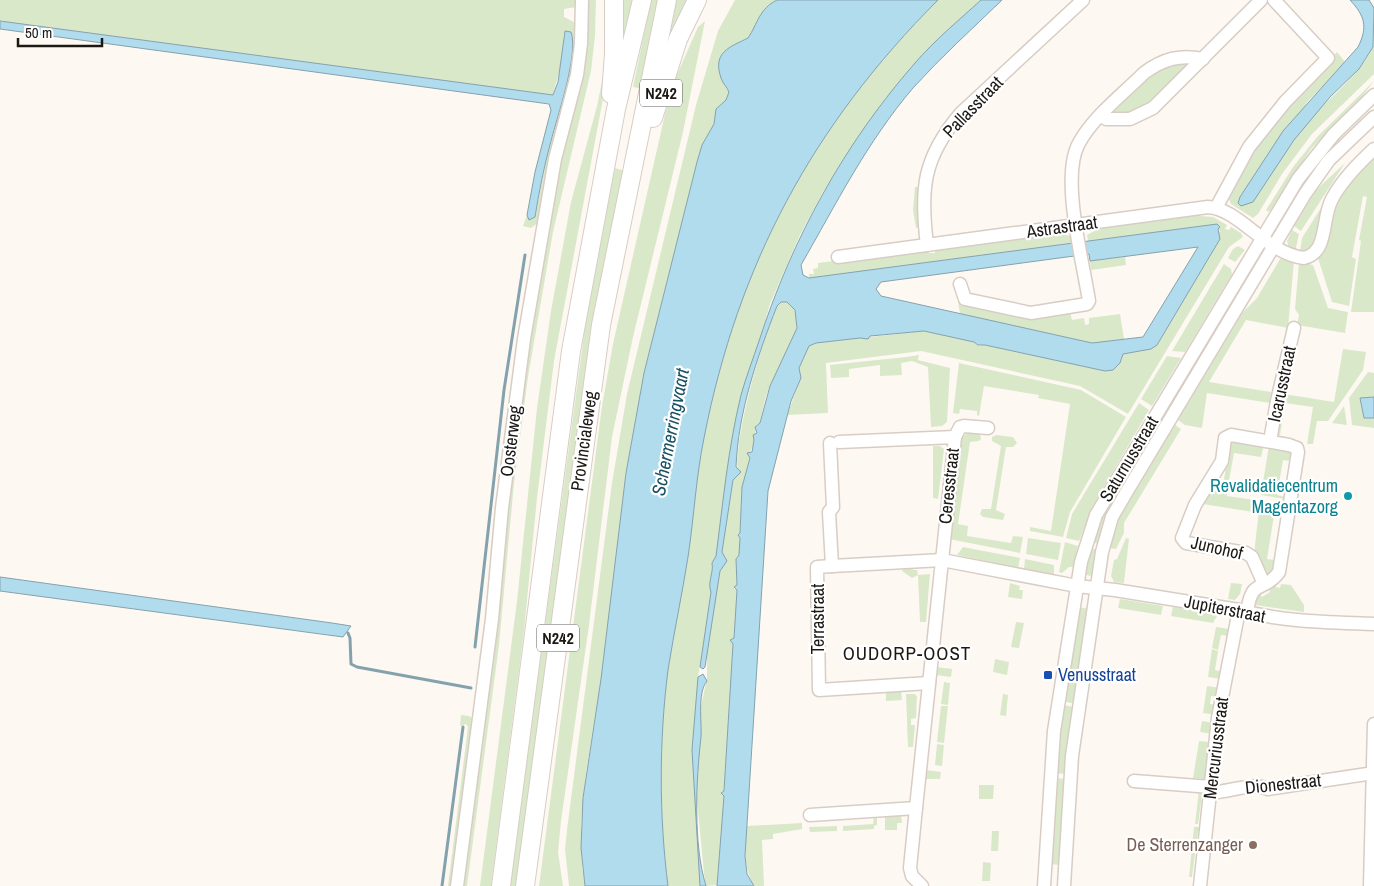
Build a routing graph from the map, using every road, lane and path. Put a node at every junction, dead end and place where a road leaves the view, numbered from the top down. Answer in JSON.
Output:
{"nodes":[{"id":1,"x":582,"y":0,"type":"edge"},
{"id":2,"x":614,"y":0,"type":"edge"},
{"id":3,"x":642,"y":0,"type":"edge"},
{"id":4,"x":667,"y":0,"type":"edge"},
{"id":5,"x":697,"y":0,"type":"edge"},
{"id":6,"x":1084,"y":0,"type":"edge"},
{"id":7,"x":1261,"y":0,"type":"edge"},
{"id":8,"x":1274,"y":0,"type":"edge"},
{"id":9,"x":1203,"y":59,"type":"junction"},
{"id":10,"x":1374,"y":95,"type":"edge"},
{"id":11,"x":1102,"y":116,"type":"junction"},
{"id":12,"x":1374,"y":117,"type":"edge"},
{"id":13,"x":1374,"y":149,"type":"edge"},
{"id":14,"x":606,"y":169,"type":"junction"},
{"id":15,"x":627,"y":187,"type":"junction"},
{"id":16,"x":1216,"y":208,"type":"junction"},
{"id":17,"x":1078,"y":231,"type":"junction"},
{"id":18,"x":1261,"y":239,"type":"junction"},
{"id":19,"x":927,"y":245,"type":"junction"},
{"id":20,"x":1273,"y":247,"type":"junction"},
{"id":21,"x":838,"y":257,"type":"dead end"},
{"id":22,"x":960,"y":284,"type":"dead end"},
{"id":23,"x":1294,"y":328,"type":"dead end"},
{"id":24,"x":988,"y":428,"type":"dead end"},
{"id":25,"x":955,"y":437,"type":"junction"},
{"id":26,"x":1270,"y":441,"type":"junction"},
{"id":27,"x":834,"y":442,"type":"joint"},
{"id":28,"x":942,"y":560,"type":"junction"},
{"id":29,"x":832,"y":566,"type":"junction"},
{"id":30,"x":1264,"y":584,"type":"junction"},
{"id":31,"x":1076,"y":586,"type":"junction"},
{"id":32,"x":1096,"y":589,"type":"junction"},
{"id":33,"x":1243,"y":611,"type":"junction"},
{"id":34,"x":1374,"y":624,"type":"edge"},
{"id":35,"x":929,"y":684,"type":"junction"},
{"id":36,"x":1374,"y":724,"type":"edge"},
{"id":37,"x":1374,"y":773,"type":"edge"},
{"id":38,"x":1134,"y":781,"type":"dead end"},
{"id":39,"x":1211,"y":788,"type":"junction"},
{"id":40,"x":916,"y":808,"type":"junction"},
{"id":41,"x":810,"y":815,"type":"dead end"},
{"id":42,"x":456,"y":886,"type":"edge"},
{"id":43,"x":501,"y":886,"type":"edge"},
{"id":44,"x":525,"y":886,"type":"edge"},
{"id":45,"x":922,"y":886,"type":"edge"},
{"id":46,"x":1044,"y":886,"type":"edge"},
{"id":47,"x":1064,"y":886,"type":"edge"},
{"id":48,"x":1200,"y":886,"type":"edge"},
{"id":49,"x":1370,"y":886,"type":"edge"}],
"edges":[{"from":1,"to":42,"type":"street","name":"Oosterweg"},
{"from":2,"to":14,"type":"highway","number":"N242"},
{"from":3,"to":14,"type":"highway","name":"Provincialeweg","number":"N242"},
{"from":4,"to":15,"type":"highway","name":"Provincialeweg","number":"N242"},
{"from":5,"to":15,"type":"highway","number":"N242"},
{"from":6,"to":19,"type":"street","name":"Pallasstraat"},
{"from":7,"to":9,"type":"street"},
{"from":8,"to":16,"type":"street"},
{"from":9,"to":11,"type":"street"},
{"from":9,"to":11,"type":"street"},
{"from":10,"to":18,"type":"street","name":"Saturnusstraat"},
{"from":11,"to":17,"type":"street"},
{"from":12,"to":20,"type":"street","name":"Saturnusstraat"},
{"from":13,"to":20,"type":"street"},
{"from":14,"to":43,"type":"highway","name":"Provincialeweg","number":"N242"},
{"from":15,"to":44,"type":"highway","name":"Provincialeweg","number":"N242"},
{"from":16,"to":17,"type":"street","name":"Astrastraat"},
{"from":16,"to":18,"type":"street"},
{"from":17,"to":19,"type":"street","name":"Astrastraat"},
{"from":17,"to":22,"type":"street"},
{"from":18,"to":20,"type":"street"},
{"from":18,"to":31,"type":"street","name":"Saturnusstraat"},
{"from":19,"to":21,"type":"street","name":"Astrastraat"},
{"from":20,"to":32,"type":"street","name":"Saturnusstraat"},
{"from":23,"to":26,"type":"street","name":"Icarusstraat"},
{"from":24,"to":25,"type":"street"},
{"from":25,"to":27,"type":"street","name":"Ceresstraat"},
{"from":25,"to":28,"type":"street","name":"Ceresstraat"},
{"from":26,"to":30,"type":"street","name":"Junohof"},
{"from":26,"to":30,"type":"street","name":"Junohof"},
{"from":27,"to":29,"type":"street","name":"Terrastraat"},
{"from":28,"to":29,"type":"street"},
{"from":28,"to":31,"type":"street"},
{"from":28,"to":35,"type":"street","name":"Ceresstraat"},
{"from":29,"to":35,"type":"street","name":"Terrastraat"},
{"from":30,"to":33,"type":"street","name":"Mercuriusstraat"},
{"from":31,"to":32,"type":"street","name":"Jupiterstraat"},
{"from":31,"to":46,"type":"street","name":"Saturnusstraat"},
{"from":32,"to":33,"type":"street","name":"Jupiterstraat"},
{"from":32,"to":47,"type":"street","name":"Saturnusstraat"},
{"from":33,"to":34,"type":"street","name":"Jupiterstraat"},
{"from":33,"to":39,"type":"street","name":"Mercuriusstraat"},
{"from":35,"to":40,"type":"street","name":"Ceresstraat"},
{"from":36,"to":37,"type":"street"},
{"from":37,"to":39,"type":"street","name":"Dionestraat"},
{"from":37,"to":49,"type":"street"},
{"from":38,"to":39,"type":"street","name":"Dionestraat"},
{"from":39,"to":48,"type":"street","name":"Mercuriusstraat"},
{"from":40,"to":41,"type":"street"},
{"from":40,"to":45,"type":"street","name":"Ceresstraat"}]}
